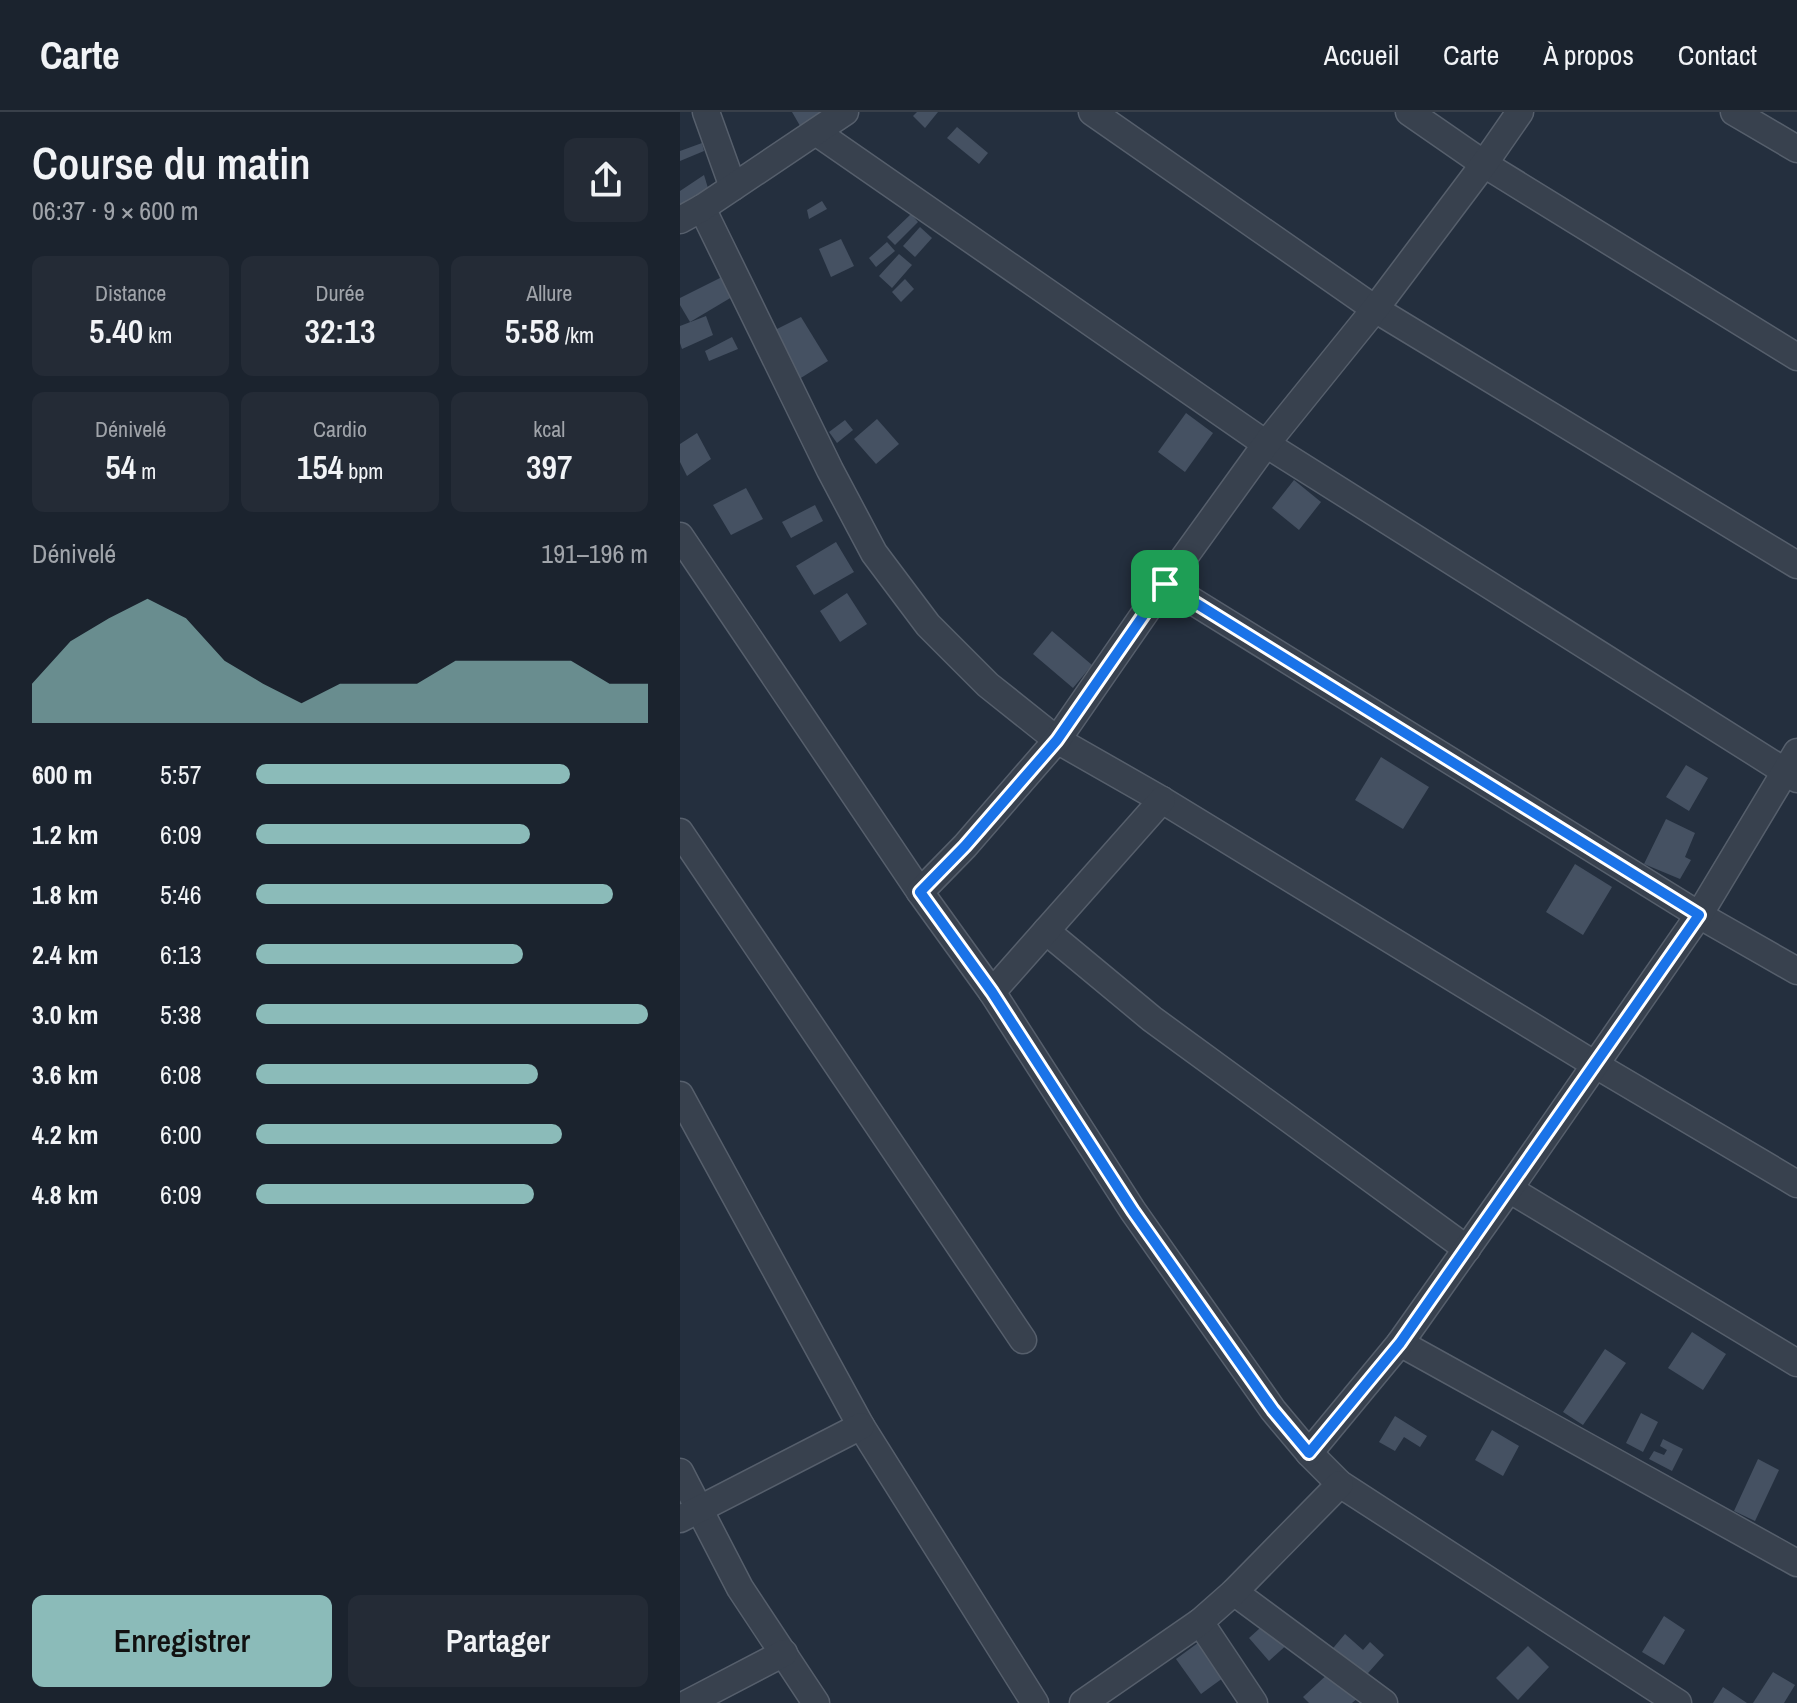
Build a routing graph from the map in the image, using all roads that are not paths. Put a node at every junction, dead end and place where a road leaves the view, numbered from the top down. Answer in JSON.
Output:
{"nodes":[{"id":1,"x":706,"y":112,"type":"edge"},
{"id":2,"x":845,"y":112,"type":"edge"},
{"id":3,"x":1092,"y":112,"type":"edge"},
{"id":4,"x":1409,"y":112,"type":"edge"},
{"id":5,"x":1520,"y":112,"type":"edge"},
{"id":6,"x":1734,"y":112,"type":"edge"},
{"id":7,"x":816,"y":132,"type":"junction"},
{"id":8,"x":1797,"y":149,"type":"edge"},
{"id":9,"x":1484,"y":164,"type":"junction"},
{"id":10,"x":733,"y":187,"type":"junction"},
{"id":11,"x":691,"y":214,"type":"edge"},
{"id":12,"x":1375,"y":309,"type":"junction"},
{"id":13,"x":1797,"y":357,"type":"edge"},
{"id":14,"x":1266,"y":444,"type":"junction"},
{"id":15,"x":680,"y":536,"type":"edge"},
{"id":16,"x":1797,"y":565,"type":"edge"},
{"id":17,"x":1165,"y":584,"type":"junction"},
{"id":18,"x":1057,"y":740,"type":"junction"},
{"id":19,"x":1793,"y":767,"type":"edge"},
{"id":20,"x":1162,"y":800,"type":"junction"},
{"id":21,"x":680,"y":832,"type":"edge"},
{"id":22,"x":920,"y":892,"type":"junction"},
{"id":23,"x":1699,"y":915,"type":"junction"},
{"id":24,"x":1046,"y":931,"type":"junction"},
{"id":25,"x":1797,"y":971,"type":"edge"},
{"id":26,"x":992,"y":992,"type":"junction"},
{"id":27,"x":1594,"y":1064,"type":"junction"},
{"id":28,"x":680,"y":1095,"type":"edge"},
{"id":29,"x":1797,"y":1184,"type":"edge"},
{"id":30,"x":1509,"y":1189,"type":"junction"},
{"id":31,"x":1467,"y":1249,"type":"junction"},
{"id":32,"x":1023,"y":1340,"type":"dead end"},
{"id":33,"x":1400,"y":1343,"type":"junction"},
{"id":34,"x":1797,"y":1363,"type":"edge"},
{"id":35,"x":861,"y":1426,"type":"junction"},
{"id":36,"x":1309,"y":1453,"type":"junction"},
{"id":37,"x":680,"y":1472,"type":"edge"},
{"id":38,"x":1340,"y":1484,"type":"junction"},
{"id":39,"x":690,"y":1514,"type":"edge"},
{"id":40,"x":1797,"y":1563,"type":"edge"},
{"id":41,"x":1234,"y":1592,"type":"junction"},
{"id":42,"x":1200,"y":1622,"type":"junction"},
{"id":43,"x":784,"y":1653,"type":"junction"},
{"id":44,"x":688,"y":1703,"type":"edge"},
{"id":45,"x":816,"y":1703,"type":"edge"},
{"id":46,"x":1035,"y":1703,"type":"edge"},
{"id":47,"x":1083,"y":1703,"type":"edge"},
{"id":48,"x":1254,"y":1703,"type":"edge"},
{"id":49,"x":1384,"y":1703,"type":"edge"},
{"id":50,"x":1678,"y":1703,"type":"edge"}],
"edges":[{"from":1,"to":10,"type":"street"},
{"from":2,"to":7,"type":"street"},
{"from":3,"to":12,"type":"street"},
{"from":4,"to":9,"type":"street"},
{"from":5,"to":9,"type":"street"},
{"from":6,"to":8,"type":"street"},
{"from":7,"to":10,"type":"street"},
{"from":7,"to":14,"type":"street"},
{"from":9,"to":12,"type":"street"},
{"from":9,"to":13,"type":"street"},
{"from":10,"to":11,"type":"street"},
{"from":11,"to":18,"type":"street"},
{"from":12,"to":14,"type":"street"},
{"from":12,"to":16,"type":"street"},
{"from":14,"to":17,"type":"street"},
{"from":14,"to":19,"type":"street"},
{"from":15,"to":22,"type":"street"},
{"from":17,"to":18,"type":"street"},
{"from":17,"to":23,"type":"street"},
{"from":18,"to":20,"type":"street"},
{"from":18,"to":22,"type":"street"},
{"from":19,"to":23,"type":"street"},
{"from":20,"to":24,"type":"street"},
{"from":20,"to":27,"type":"street"},
{"from":21,"to":32,"type":"street"},
{"from":22,"to":26,"type":"street"},
{"from":23,"to":25,"type":"street"},
{"from":23,"to":27,"type":"street"},
{"from":24,"to":26,"type":"street"},
{"from":24,"to":31,"type":"street"},
{"from":26,"to":36,"type":"street"},
{"from":27,"to":29,"type":"street"},
{"from":27,"to":30,"type":"street"},
{"from":28,"to":35,"type":"street"},
{"from":30,"to":31,"type":"street"},
{"from":30,"to":34,"type":"street"},
{"from":31,"to":33,"type":"street"},
{"from":33,"to":36,"type":"street"},
{"from":33,"to":40,"type":"street"},
{"from":35,"to":39,"type":"street"},
{"from":35,"to":46,"type":"street"},
{"from":36,"to":38,"type":"street"},
{"from":37,"to":39,"type":"street"},
{"from":38,"to":41,"type":"street"},
{"from":38,"to":50,"type":"street"},
{"from":39,"to":43,"type":"street"},
{"from":41,"to":42,"type":"street"},
{"from":41,"to":49,"type":"street"},
{"from":42,"to":47,"type":"street"},
{"from":42,"to":48,"type":"street"},
{"from":43,"to":44,"type":"street"},
{"from":43,"to":45,"type":"street"}]}
